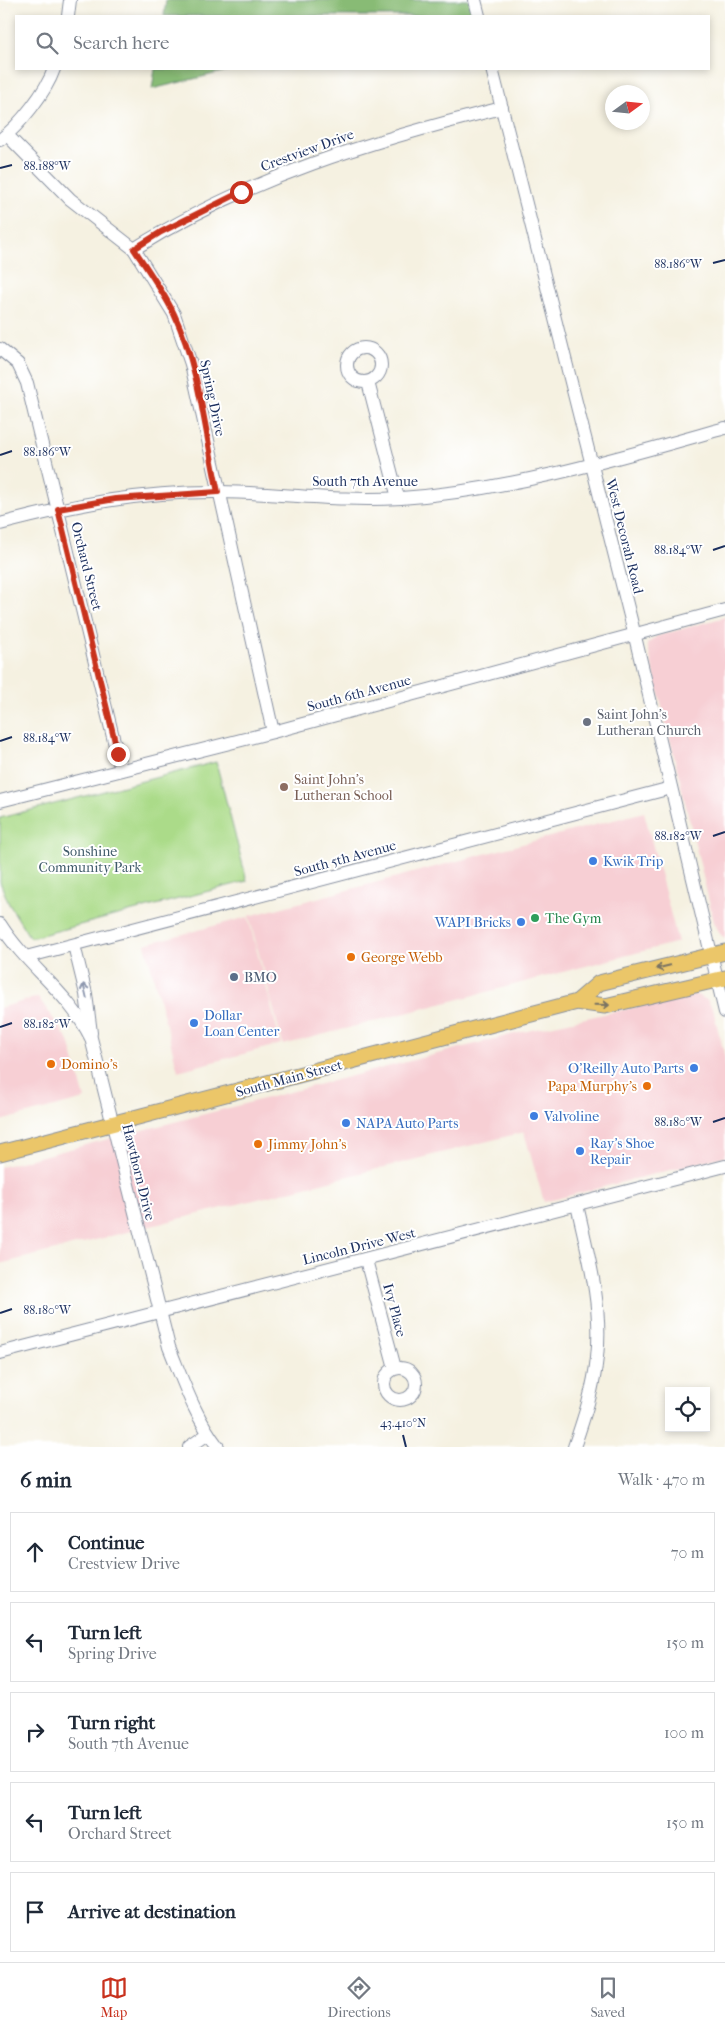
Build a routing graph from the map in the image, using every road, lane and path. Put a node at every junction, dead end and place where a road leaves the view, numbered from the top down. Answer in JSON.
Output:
{"nodes":[{"id":1,"x":70,"y":0,"type":"edge"},
{"id":2,"x":475,"y":0,"type":"edge"},
{"id":3,"x":68,"y":15,"type":"edge"},
{"id":4,"x":479,"y":15,"type":"edge"},
{"id":5,"x":54,"y":70,"type":"edge"},
{"id":6,"x":492,"y":70,"type":"edge"},
{"id":7,"x":502,"y":108,"type":"junction"},
{"id":8,"x":3,"y":137,"type":"edge"},
{"id":9,"x":134,"y":249,"type":"junction"},
{"id":10,"x":0,"y":349,"type":"edge"},
{"id":11,"x":368,"y":382,"type":"dead end"},
{"id":12,"x":725,"y":428,"type":"edge"},
{"id":13,"x":592,"y":465,"type":"junction"},
{"id":14,"x":218,"y":492,"type":"junction"},
{"id":15,"x":398,"y":498,"type":"junction"},
{"id":16,"x":58,"y":509,"type":"junction"},
{"id":17,"x":0,"y":524,"type":"edge"},
{"id":18,"x":725,"y":610,"type":"edge"},
{"id":19,"x":634,"y":635,"type":"junction"},
{"id":20,"x":273,"y":732,"type":"junction"},
{"id":21,"x":121,"y":770,"type":"junction"},
{"id":22,"x":671,"y":788,"type":"junction"},
{"id":23,"x":0,"y":801,"type":"edge"},
{"id":24,"x":0,"y":924,"type":"edge"},
{"id":25,"x":74,"y":945,"type":"junction"},
{"id":26,"x":718,"y":954,"type":"edge"},
{"id":27,"x":26,"y":957,"type":"junction"},
{"id":28,"x":721,"y":979,"type":"edge"},
{"id":29,"x":577,"y":1002,"type":"junction"},
{"id":30,"x":725,"y":1012,"type":"edge"},
{"id":31,"x":91,"y":1038,"type":"junction"},
{"id":32,"x":112,"y":1125,"type":"junction"},
{"id":33,"x":0,"y":1153,"type":"edge"},
{"id":34,"x":725,"y":1166,"type":"edge"},
{"id":35,"x":577,"y":1205,"type":"junction"},
{"id":36,"x":366,"y":1260,"type":"junction"},
{"id":37,"x":160,"y":1312,"type":"junction"},
{"id":38,"x":0,"y":1353,"type":"edge"},
{"id":39,"x":396,"y":1368,"type":"dead end"},
{"id":40,"x":208,"y":1434,"type":"junction"},
{"id":41,"x":189,"y":1447,"type":"edge"},
{"id":42,"x":218,"y":1447,"type":"edge"},
{"id":43,"x":574,"y":1447,"type":"edge"}],
"edges":[{"from":1,"to":3,"type":"street"},
{"from":2,"to":4,"type":"street"},
{"from":5,"to":8,"type":"street"},
{"from":6,"to":7,"type":"street","name":"West Decorah Road"},
{"from":7,"to":9,"type":"street","name":"Crestview Drive"},
{"from":7,"to":13,"type":"street","name":"West Decorah Road"},
{"from":8,"to":9,"type":"street","name":"Spring Drive"},
{"from":9,"to":14,"type":"street","name":"Spring Drive"},
{"from":10,"to":16,"type":"street","name":"Orchard Street"},
{"from":11,"to":15,"type":"street"},
{"from":12,"to":13,"type":"street","name":"South 7th Avenue"},
{"from":13,"to":15,"type":"street","name":"South 7th Avenue"},
{"from":13,"to":19,"type":"street","name":"West Decorah Road"},
{"from":14,"to":15,"type":"street","name":"South 7th Avenue"},
{"from":14,"to":16,"type":"street","name":"South 7th Avenue"},
{"from":14,"to":20,"type":"street","name":"Spring Drive"},
{"from":16,"to":17,"type":"street","name":"South 7th Avenue"},
{"from":16,"to":21,"type":"street","name":"Orchard Street"},
{"from":18,"to":19,"type":"street","name":"South 6th Avenue"},
{"from":19,"to":20,"type":"street","name":"South 6th Avenue"},
{"from":19,"to":22,"type":"street","name":"West Decorah Road"},
{"from":20,"to":21,"type":"street","name":"South 6th Avenue"},
{"from":21,"to":23,"type":"street","name":"South 6th Avenue"},
{"from":22,"to":25,"type":"street","name":"South 5th Avenue"},
{"from":22,"to":26,"type":"street","name":"West Decorah Road"},
{"from":24,"to":27,"type":"street","name":"Hawthorn Drive"},
{"from":25,"to":27,"type":"street","name":"South 5th Avenue"},
{"from":31,"to":25,"type":"street","one_way":true},
{"from":26,"to":28,"type":"street","name":"West Decorah Road"},
{"from":26,"to":29,"type":"main road","name":"South Main Street","one_way":true},
{"from":27,"to":31,"type":"street","name":"Hawthorn Drive"},
{"from":29,"to":28,"type":"main road","name":"South Main Street","one_way":true},
{"from":28,"to":30,"type":"street","name":"West Decorah Road"},
{"from":29,"to":32,"type":"main road","name":"South Main Street"},
{"from":31,"to":32,"type":"street","name":"Hawthorn Drive"},
{"from":32,"to":33,"type":"main road","name":"South Main Street"},
{"from":32,"to":37,"type":"street","name":"Hawthorn Drive"},
{"from":34,"to":35,"type":"street","name":"Lincoln Drive West"},
{"from":35,"to":36,"type":"street","name":"Lincoln Drive West"},
{"from":35,"to":43,"type":"street"},
{"from":36,"to":37,"type":"street","name":"Lincoln Drive West"},
{"from":36,"to":39,"type":"street","name":"Ivy Place"},
{"from":37,"to":38,"type":"street","name":"Lincoln Drive West"},
{"from":37,"to":40,"type":"street","name":"Hawthorn Drive"},
{"from":40,"to":41,"type":"street"},
{"from":40,"to":42,"type":"street","name":"Hawthorn Drive"}]}
